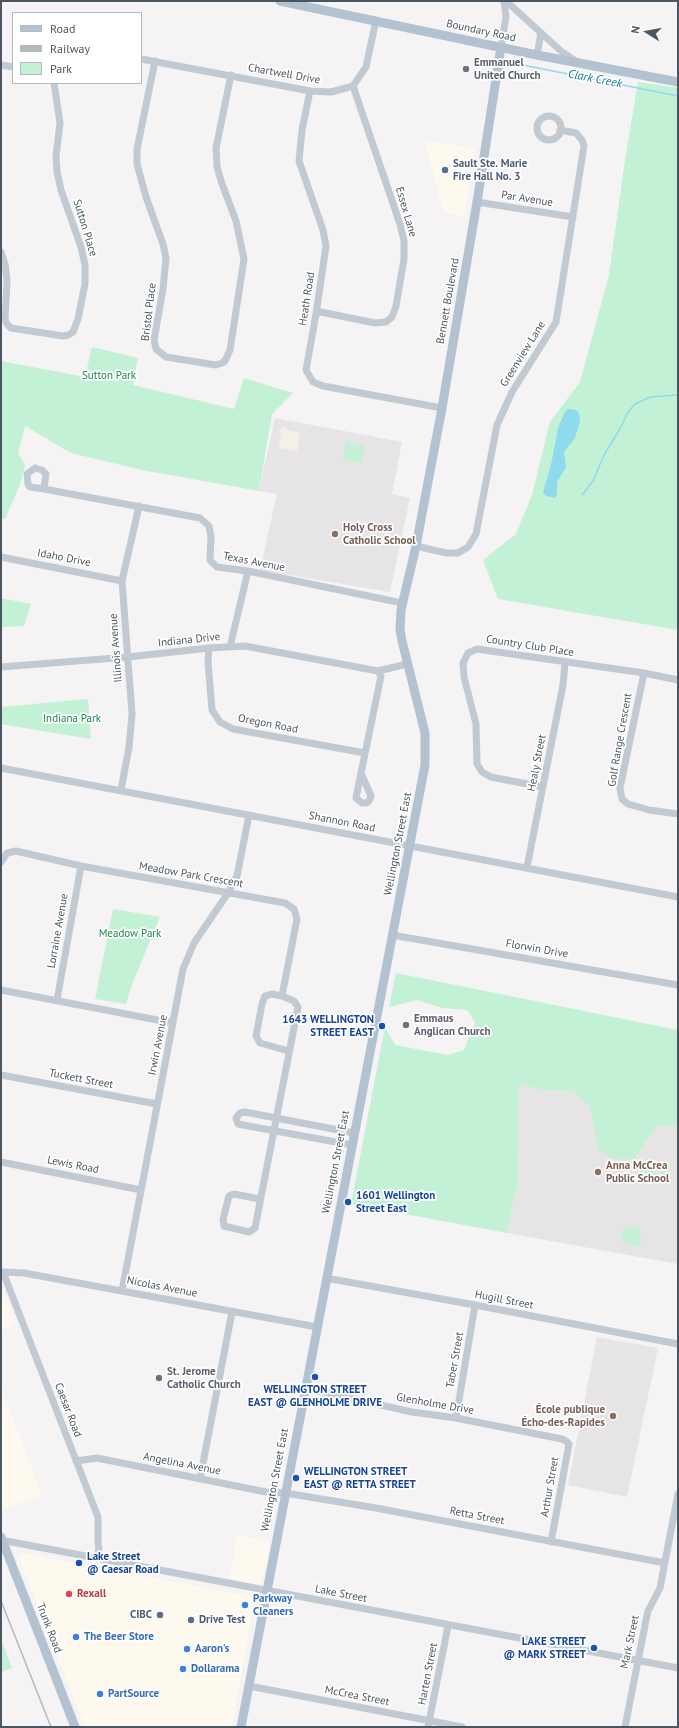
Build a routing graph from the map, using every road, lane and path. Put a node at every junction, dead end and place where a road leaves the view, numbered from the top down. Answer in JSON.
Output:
{"nodes":[{"id":1,"x":280,"y":1,"type":"edge"},
{"id":2,"x":505,"y":1,"type":"edge"},
{"id":3,"x":376,"y":20,"type":"junction"},
{"id":4,"x":541,"y":33,"type":"junction"},
{"id":5,"x":501,"y":47,"type":"junction"},
{"id":6,"x":537,"y":55,"type":"junction"},
{"id":7,"x":142,"y":59,"type":"edge"},
{"id":8,"x":155,"y":61,"type":"junction"},
{"id":9,"x":578,"y":63,"type":"junction"},
{"id":10,"x":1,"y":65,"type":"edge"},
{"id":11,"x":12,"y":67,"type":"edge"},
{"id":12,"x":231,"y":76,"type":"junction"},
{"id":13,"x":678,"y":82,"type":"edge"},
{"id":14,"x":54,"y":84,"type":"edge"},
{"id":15,"x":353,"y":86,"type":"junction"},
{"id":16,"x":310,"y":91,"type":"junction"},
{"id":17,"x":560,"y":130,"type":"dead end"},
{"id":18,"x":477,"y":202,"type":"junction"},
{"id":19,"x":573,"y":217,"type":"junction"},
{"id":20,"x":1,"y":252,"type":"edge"},
{"id":21,"x":316,"y":314,"type":"junction"},
{"id":22,"x":442,"y":408,"type":"junction"},
{"id":23,"x":44,"y":489,"type":"dead end"},
{"id":24,"x":139,"y":506,"type":"junction"},
{"id":25,"x":416,"y":546,"type":"junction"},
{"id":26,"x":1,"y":557,"type":"edge"},
{"id":27,"x":248,"y":571,"type":"junction"},
{"id":28,"x":122,"y":581,"type":"junction"},
{"id":29,"x":402,"y":602,"type":"junction"},
{"id":30,"x":230,"y":647,"type":"junction"},
{"id":31,"x":208,"y":648,"type":"junction"},
{"id":32,"x":128,"y":657,"type":"junction"},
{"id":33,"x":565,"y":663,"type":"junction"},
{"id":34,"x":407,"y":664,"type":"junction"},
{"id":35,"x":1,"y":667,"type":"edge"},
{"id":36,"x":378,"y":670,"type":"junction"},
{"id":37,"x":644,"y":673,"type":"junction"},
{"id":38,"x":678,"y":680,"type":"edge"},
{"id":39,"x":365,"y":753,"type":"junction"},
{"id":40,"x":1,"y":768,"type":"edge"},
{"id":41,"x":361,"y":773,"type":"dead end"},
{"id":42,"x":543,"y":787,"type":"junction"},
{"id":43,"x":121,"y":790,"type":"junction"},
{"id":44,"x":678,"y":814,"type":"edge"},
{"id":45,"x":249,"y":815,"type":"junction"},
{"id":46,"x":409,"y":846,"type":"junction"},
{"id":47,"x":1,"y":862,"type":"edge"},
{"id":48,"x":81,"y":866,"type":"junction"},
{"id":49,"x":527,"y":867,"type":"junction"},
{"id":50,"x":228,"y":893,"type":"junction"},
{"id":51,"x":678,"y":897,"type":"edge"},
{"id":52,"x":392,"y":935,"type":"junction"},
{"id":53,"x":678,"y":985,"type":"edge"},
{"id":54,"x":1,"y":990,"type":"edge"},
{"id":55,"x":282,"y":996,"type":"junction"},
{"id":56,"x":57,"y":1000,"type":"junction"},
{"id":57,"x":173,"y":1023,"type":"junction"},
{"id":58,"x":289,"y":1051,"type":"junction"},
{"id":59,"x":1,"y":1075,"type":"edge"},
{"id":60,"x":157,"y":1104,"type":"junction"},
{"id":61,"x":276,"y":1118,"type":"junction"},
{"id":62,"x":274,"y":1131,"type":"junction"},
{"id":63,"x":354,"y":1133,"type":"junction"},
{"id":64,"x":352,"y":1145,"type":"junction"},
{"id":65,"x":1,"y":1162,"type":"edge"},
{"id":66,"x":141,"y":1190,"type":"junction"},
{"id":67,"x":260,"y":1199,"type":"junction"},
{"id":68,"x":3,"y":1272,"type":"joint"},
{"id":69,"x":326,"y":1278,"type":"junction"},
{"id":70,"x":122,"y":1291,"type":"junction"},
{"id":71,"x":475,"y":1305,"type":"junction"},
{"id":72,"x":232,"y":1312,"type":"junction"},
{"id":73,"x":316,"y":1327,"type":"junction"},
{"id":74,"x":678,"y":1344,"type":"edge"},
{"id":75,"x":305,"y":1388,"type":"junction"},
{"id":76,"x":456,"y":1418,"type":"junction"},
{"id":77,"x":562,"y":1439,"type":"joint"},
{"id":78,"x":76,"y":1461,"type":"junction"},
{"id":79,"x":200,"y":1479,"type":"junction"},
{"id":80,"x":285,"y":1493,"type":"junction"},
{"id":81,"x":678,"y":1494,"type":"edge"},
{"id":82,"x":1,"y":1539,"type":"edge"},
{"id":83,"x":551,"y":1542,"type":"junction"},
{"id":84,"x":97,"y":1558,"type":"junction"},
{"id":85,"x":665,"y":1563,"type":"junction"},
{"id":86,"x":266,"y":1591,"type":"junction"},
{"id":87,"x":448,"y":1626,"type":"junction"},
{"id":88,"x":637,"y":1661,"type":"junction"},
{"id":89,"x":678,"y":1668,"type":"edge"},
{"id":90,"x":249,"y":1686,"type":"junction"},
{"id":91,"x":429,"y":1724,"type":"edge"},
{"id":92,"x":75,"y":1727,"type":"edge"},
{"id":93,"x":241,"y":1727,"type":"edge"},
{"id":94,"x":462,"y":1727,"type":"edge"},
{"id":95,"x":625,"y":1727,"type":"edge"}],
"edges":[{"from":1,"to":3,"type":"main road","name":"Boundary Road"},
{"from":2,"to":4,"type":"street"},
{"from":2,"to":5,"type":"street","name":"Bennett Boulevard"},
{"from":3,"to":5,"type":"main road","name":"Boundary Road"},
{"from":3,"to":15,"type":"street"},
{"from":4,"to":6,"type":"street"},
{"from":4,"to":9,"type":"street"},
{"from":5,"to":6,"type":"main road","name":"Boundary Road"},
{"from":5,"to":18,"type":"main road","name":"Bennett Boulevard"},
{"from":6,"to":9,"type":"main road","name":"Boundary Road"},
{"from":7,"to":8,"type":"street","name":"Chartwell Drive"},
{"from":8,"to":12,"type":"street","name":"Chartwell Drive"},
{"from":8,"to":12,"type":"street","name":"Bristol Place"},
{"from":9,"to":13,"type":"main road","name":"Boundary Road"},
{"from":10,"to":11,"type":"street"},
{"from":12,"to":16,"type":"street","name":"Chartwell Drive"},
{"from":14,"to":20,"type":"street","name":"Sutton Place"},
{"from":15,"to":16,"type":"street","name":"Chartwell Drive"},
{"from":15,"to":21,"type":"street","name":"Essex Lane"},
{"from":16,"to":21,"type":"street","name":"Heath Road"},
{"from":17,"to":19,"type":"street","name":"Greenview Lane"},
{"from":18,"to":19,"type":"street","name":"Par Avenue"},
{"from":18,"to":22,"type":"main road","name":"Bennett Boulevard"},
{"from":19,"to":25,"type":"street","name":"Greenview Lane"},
{"from":21,"to":22,"type":"street","name":"Heath Road"},
{"from":22,"to":25,"type":"main road","name":"Bennett Boulevard"},
{"from":23,"to":24,"type":"street","name":"Texas Avenue"},
{"from":24,"to":27,"type":"street","name":"Texas Avenue"},
{"from":24,"to":28,"type":"street","name":"Illinois Avenue"},
{"from":25,"to":29,"type":"main road","name":"Bennett Boulevard"},
{"from":26,"to":28,"type":"street","name":"Idaho Drive"},
{"from":27,"to":29,"type":"street","name":"Texas Avenue"},
{"from":27,"to":30,"type":"street"},
{"from":28,"to":32,"type":"street","name":"Illinois Avenue"},
{"from":29,"to":34,"type":"main road","name":"Wellington Street East"},
{"from":30,"to":31,"type":"street","name":"Indiana Drive"},
{"from":30,"to":36,"type":"street","name":"Indiana Drive"},
{"from":31,"to":32,"type":"street","name":"Indiana Drive"},
{"from":31,"to":39,"type":"street","name":"Oregon Road"},
{"from":32,"to":35,"type":"street","name":"Indiana Drive"},
{"from":32,"to":43,"type":"street","name":"Illinois Avenue"},
{"from":33,"to":37,"type":"street","name":"Country Club Place"},
{"from":33,"to":42,"type":"street","name":"Healy Street"},
{"from":33,"to":42,"type":"street","name":"Country Club Place"},
{"from":34,"to":36,"type":"street"},
{"from":34,"to":46,"type":"main road","name":"Wellington Street East"},
{"from":36,"to":39,"type":"street"},
{"from":37,"to":38,"type":"street","name":"Country Club Place"},
{"from":37,"to":44,"type":"street","name":"Golf Range Crescent"},
{"from":39,"to":41,"type":"street"},
{"from":40,"to":43,"type":"street","name":"Shannon Road"},
{"from":42,"to":49,"type":"street","name":"Healy Street"},
{"from":43,"to":45,"type":"street","name":"Shannon Road"},
{"from":45,"to":46,"type":"street","name":"Shannon Road"},
{"from":45,"to":50,"type":"street","name":"Irwin Avenue"},
{"from":46,"to":49,"type":"street","name":"Shannon Road"},
{"from":46,"to":52,"type":"main road","name":"Wellington Street East"},
{"from":47,"to":48,"type":"street","name":"Meadow Park Crescent"},
{"from":48,"to":50,"type":"street","name":"Meadow Park Crescent"},
{"from":48,"to":56,"type":"street","name":"Lorraine Avenue"},
{"from":49,"to":51,"type":"street","name":"Shannon Road"},
{"from":50,"to":55,"type":"street","name":"Meadow Park Crescent"},
{"from":50,"to":57,"type":"street","name":"Irwin Avenue"},
{"from":52,"to":53,"type":"street","name":"Florwin Drive"},
{"from":52,"to":63,"type":"main road","name":"Wellington Street East"},
{"from":54,"to":56,"type":"street"},
{"from":55,"to":58,"type":"street"},
{"from":55,"to":58,"type":"street"},
{"from":56,"to":57,"type":"street"},
{"from":57,"to":60,"type":"street","name":"Irwin Avenue"},
{"from":58,"to":61,"type":"street"},
{"from":59,"to":60,"type":"street","name":"Tuckett Street"},
{"from":60,"to":66,"type":"street","name":"Irwin Avenue"},
{"from":61,"to":62,"type":"street"},
{"from":61,"to":62,"type":"street"},
{"from":61,"to":63,"type":"street"},
{"from":62,"to":64,"type":"street"},
{"from":62,"to":67,"type":"street"},
{"from":63,"to":64,"type":"main road","name":"Wellington Street East"},
{"from":64,"to":69,"type":"main road","name":"Wellington Street East"},
{"from":65,"to":66,"type":"street","name":"Lewis Road"},
{"from":66,"to":70,"type":"street","name":"Irwin Avenue"},
{"from":67,"to":67,"type":"street"},
{"from":68,"to":70,"type":"street","name":"Nicolas Avenue"},
{"from":68,"to":78,"type":"street","name":"Caesar Road"},
{"from":69,"to":71,"type":"street","name":"Hugill Street"},
{"from":69,"to":73,"type":"main road","name":"Wellington Street East"},
{"from":70,"to":72,"type":"street","name":"Nicolas Avenue"},
{"from":71,"to":74,"type":"street","name":"Hugill Street"},
{"from":71,"to":76,"type":"street","name":"Taber Street"},
{"from":72,"to":73,"type":"street","name":"Nicolas Avenue"},
{"from":72,"to":79,"type":"street"},
{"from":73,"to":75,"type":"main road","name":"Wellington Street East"},
{"from":75,"to":76,"type":"street","name":"Glenholme Drive"},
{"from":75,"to":80,"type":"main road","name":"Wellington Street East"},
{"from":76,"to":77,"type":"street","name":"Glenholme Drive"},
{"from":77,"to":83,"type":"street","name":"Arthur Street"},
{"from":78,"to":79,"type":"street","name":"Angelina Avenue"},
{"from":78,"to":84,"type":"street","name":"Caesar Road"},
{"from":79,"to":80,"type":"street","name":"Angelina Avenue"},
{"from":80,"to":83,"type":"street","name":"Retta Street"},
{"from":80,"to":86,"type":"main road","name":"Wellington Street East"},
{"from":81,"to":85,"type":"street","name":"Mark Street"},
{"from":82,"to":84,"type":"street","name":"Lake Street"},
{"from":82,"to":92,"type":"main road","name":"Trunk Road"},
{"from":83,"to":85,"type":"street","name":"Retta Street"},
{"from":84,"to":86,"type":"street","name":"Lake Street"},
{"from":85,"to":88,"type":"street","name":"Mark Street"},
{"from":86,"to":87,"type":"street","name":"Lake Street"},
{"from":86,"to":90,"type":"main road","name":"Wellington Street East"},
{"from":87,"to":88,"type":"street","name":"Lake Street"},
{"from":87,"to":91,"type":"street","name":"Harten Street"},
{"from":88,"to":89,"type":"street","name":"Lake Street"},
{"from":88,"to":95,"type":"street","name":"Mark Street"},
{"from":90,"to":91,"type":"street","name":"McCrea Street"},
{"from":90,"to":93,"type":"main road","name":"Wellington Street East"},
{"from":91,"to":94,"type":"street","name":"McCrea Street"}]}
